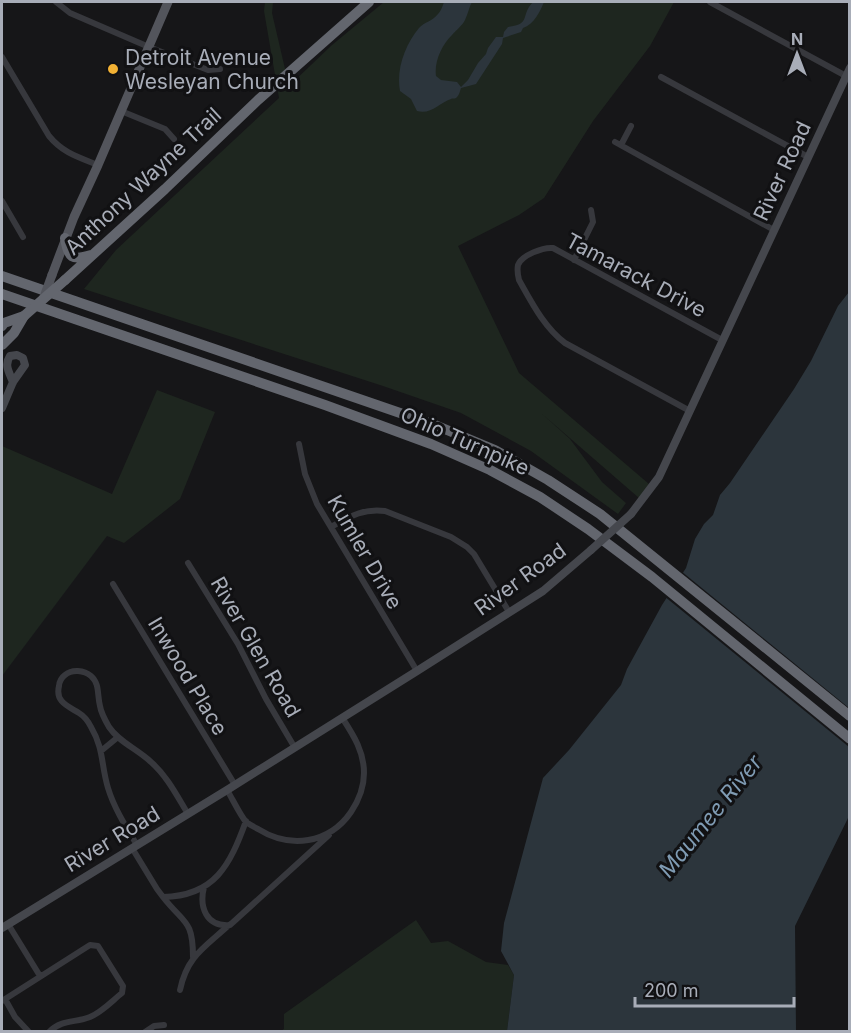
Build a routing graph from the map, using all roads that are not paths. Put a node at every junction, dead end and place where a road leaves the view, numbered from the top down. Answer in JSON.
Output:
{"nodes":[{"id":1,"x":56,"y":2,"type":"edge"},
{"id":2,"x":168,"y":2,"type":"edge"},
{"id":3,"x":369,"y":2,"type":"edge"},
{"id":4,"x":710,"y":2,"type":"edge"},
{"id":5,"x":149,"y":46,"type":"junction"},
{"id":6,"x":2,"y":57,"type":"edge"},
{"id":7,"x":220,"y":69,"type":"dead end"},
{"id":8,"x":848,"y":72,"type":"edge"},
{"id":9,"x":661,"y":77,"type":"dead end"},
{"id":10,"x":121,"y":111,"type":"junction"},
{"id":11,"x":631,"y":126,"type":"dead end"},
{"id":12,"x":174,"y":139,"type":"dead end"},
{"id":13,"x":808,"y":157,"type":"junction"},
{"id":14,"x":98,"y":165,"type":"junction"},
{"id":15,"x":2,"y":201,"type":"edge"},
{"id":16,"x":591,"y":210,"type":"dead end"},
{"id":17,"x":774,"y":230,"type":"junction"},
{"id":18,"x":23,"y":237,"type":"dead end"},
{"id":19,"x":65,"y":238,"type":"junction"},
{"id":20,"x":94,"y":254,"type":"junction"},
{"id":21,"x":574,"y":260,"type":"junction"},
{"id":22,"x":2,"y":276,"type":"edge"},
{"id":23,"x":2,"y":294,"type":"edge"},
{"id":24,"x":44,"y":297,"type":"junction"},
{"id":25,"x":24,"y":316,"type":"junction"},
{"id":26,"x":3,"y":324,"type":"edge"},
{"id":27,"x":722,"y":340,"type":"junction"},
{"id":28,"x":2,"y":345,"type":"edge"},
{"id":29,"x":13,"y":382,"type":"dead end"},
{"id":30,"x":2,"y":408,"type":"edge"},
{"id":31,"x":690,"y":411,"type":"junction"},
{"id":32,"x":299,"y":444,"type":"dead end"},
{"id":33,"x":331,"y":527,"type":"junction"},
{"id":34,"x":188,"y":563,"type":"dead end"},
{"id":35,"x":113,"y":584,"type":"dead end"},
{"id":36,"x":509,"y":612,"type":"junction"},
{"id":37,"x":417,"y":672,"type":"junction"},
{"id":38,"x":849,"y":716,"type":"edge"},
{"id":39,"x":343,"y":719,"type":"junction"},
{"id":40,"x":118,"y":737,"type":"junction"},
{"id":41,"x":849,"y":739,"type":"edge"},
{"id":42,"x":295,"y":748,"type":"junction"},
{"id":43,"x":101,"y":751,"type":"junction"},
{"id":44,"x":231,"y":787,"type":"junction"},
{"id":45,"x":188,"y":814,"type":"junction"},
{"id":46,"x":246,"y":821,"type":"junction"},
{"id":47,"x":332,"y":832,"type":"junction"},
{"id":48,"x":135,"y":846,"type":"junction"},
{"id":49,"x":204,"y":887,"type":"junction"},
{"id":50,"x":163,"y":897,"type":"junction"},
{"id":51,"x":230,"y":925,"type":"junction"},
{"id":52,"x":5,"y":926,"type":"edge"},
{"id":53,"x":193,"y":957,"type":"junction"},
{"id":54,"x":40,"y":976,"type":"junction"},
{"id":55,"x":180,"y":990,"type":"dead end"},
{"id":56,"x":3,"y":1000,"type":"edge"},
{"id":57,"x":164,"y":1025,"type":"dead end"},
{"id":58,"x":29,"y":1032,"type":"edge"},
{"id":59,"x":49,"y":1032,"type":"edge"},
{"id":60,"x":145,"y":1032,"type":"edge"}],
"edges":[{"from":1,"to":5,"type":"street"},
{"from":2,"to":5,"type":"main road"},
{"from":3,"to":20,"type":"highway","name":"Anthony Wayne Trail"},
{"from":4,"to":8,"type":"street"},
{"from":5,"to":7,"type":"street"},
{"from":5,"to":10,"type":"main road"},
{"from":6,"to":14,"type":"street"},
{"from":8,"to":13,"type":"street","name":"River Road"},
{"from":9,"to":13,"type":"street"},
{"from":10,"to":12,"type":"street"},
{"from":10,"to":14,"type":"main road"},
{"from":11,"to":17,"type":"street"},
{"from":13,"to":17,"type":"street","name":"River Road"},
{"from":14,"to":19,"type":"main road"},
{"from":15,"to":18,"type":"street"},
{"from":16,"to":21,"type":"street"},
{"from":17,"to":27,"type":"street","name":"River Road"},
{"from":19,"to":20,"type":"highway"},
{"from":19,"to":24,"type":"main road","bridge":true},
{"from":20,"to":24,"type":"highway","name":"Anthony Wayne Trail","bridge":true},
{"from":21,"to":27,"type":"street","name":"Tamarack Drive"},
{"from":21,"to":31,"type":"street","name":"Tamarack Drive"},
{"from":22,"to":38,"type":"highway","name":"Ohio Turnpike"},
{"from":23,"to":41,"type":"highway","name":"Ohio Turnpike"},
{"from":24,"to":25,"type":"highway","name":"Anthony Wayne Trail","bridge":true},
{"from":25,"to":26,"type":"highway","name":"Anthony Wayne Trail"},
{"from":25,"to":28,"type":"highway","name":"Anthony Wayne Trail"},
{"from":27,"to":31,"type":"street","name":"River Road"},
{"from":29,"to":30,"type":"street"},
{"from":31,"to":36,"type":"street","name":"River Road","bridge":true},
{"from":32,"to":33,"type":"street","name":"Kumler Drive"},
{"from":33,"to":36,"type":"street"},
{"from":33,"to":37,"type":"street","name":"Kumler Drive"},
{"from":34,"to":42,"type":"street","name":"River Glen Road"},
{"from":35,"to":44,"type":"street","name":"Inwood Place"},
{"from":36,"to":37,"type":"street","name":"River Road"},
{"from":37,"to":39,"type":"street","name":"River Road"},
{"from":39,"to":42,"type":"street","name":"River Road"},
{"from":39,"to":47,"type":"street"},
{"from":40,"to":43,"type":"street"},
{"from":40,"to":43,"type":"street"},
{"from":40,"to":45,"type":"street"},
{"from":42,"to":44,"type":"street","name":"River Road"},
{"from":43,"to":48,"type":"street"},
{"from":44,"to":45,"type":"street","name":"River Road"},
{"from":44,"to":46,"type":"street","name":"Inwood Place"},
{"from":45,"to":48,"type":"street","name":"River Road"},
{"from":46,"to":47,"type":"street"},
{"from":46,"to":49,"type":"street"},
{"from":47,"to":51,"type":"street"},
{"from":48,"to":50,"type":"street"},
{"from":48,"to":52,"type":"street","name":"River Road"},
{"from":49,"to":50,"type":"street"},
{"from":49,"to":51,"type":"street"},
{"from":50,"to":53,"type":"street"},
{"from":51,"to":53,"type":"street"},
{"from":52,"to":54,"type":"street"},
{"from":53,"to":55,"type":"street"},
{"from":54,"to":56,"type":"street"},
{"from":54,"to":59,"type":"street"},
{"from":56,"to":58,"type":"street"},
{"from":57,"to":60,"type":"street"}]}
